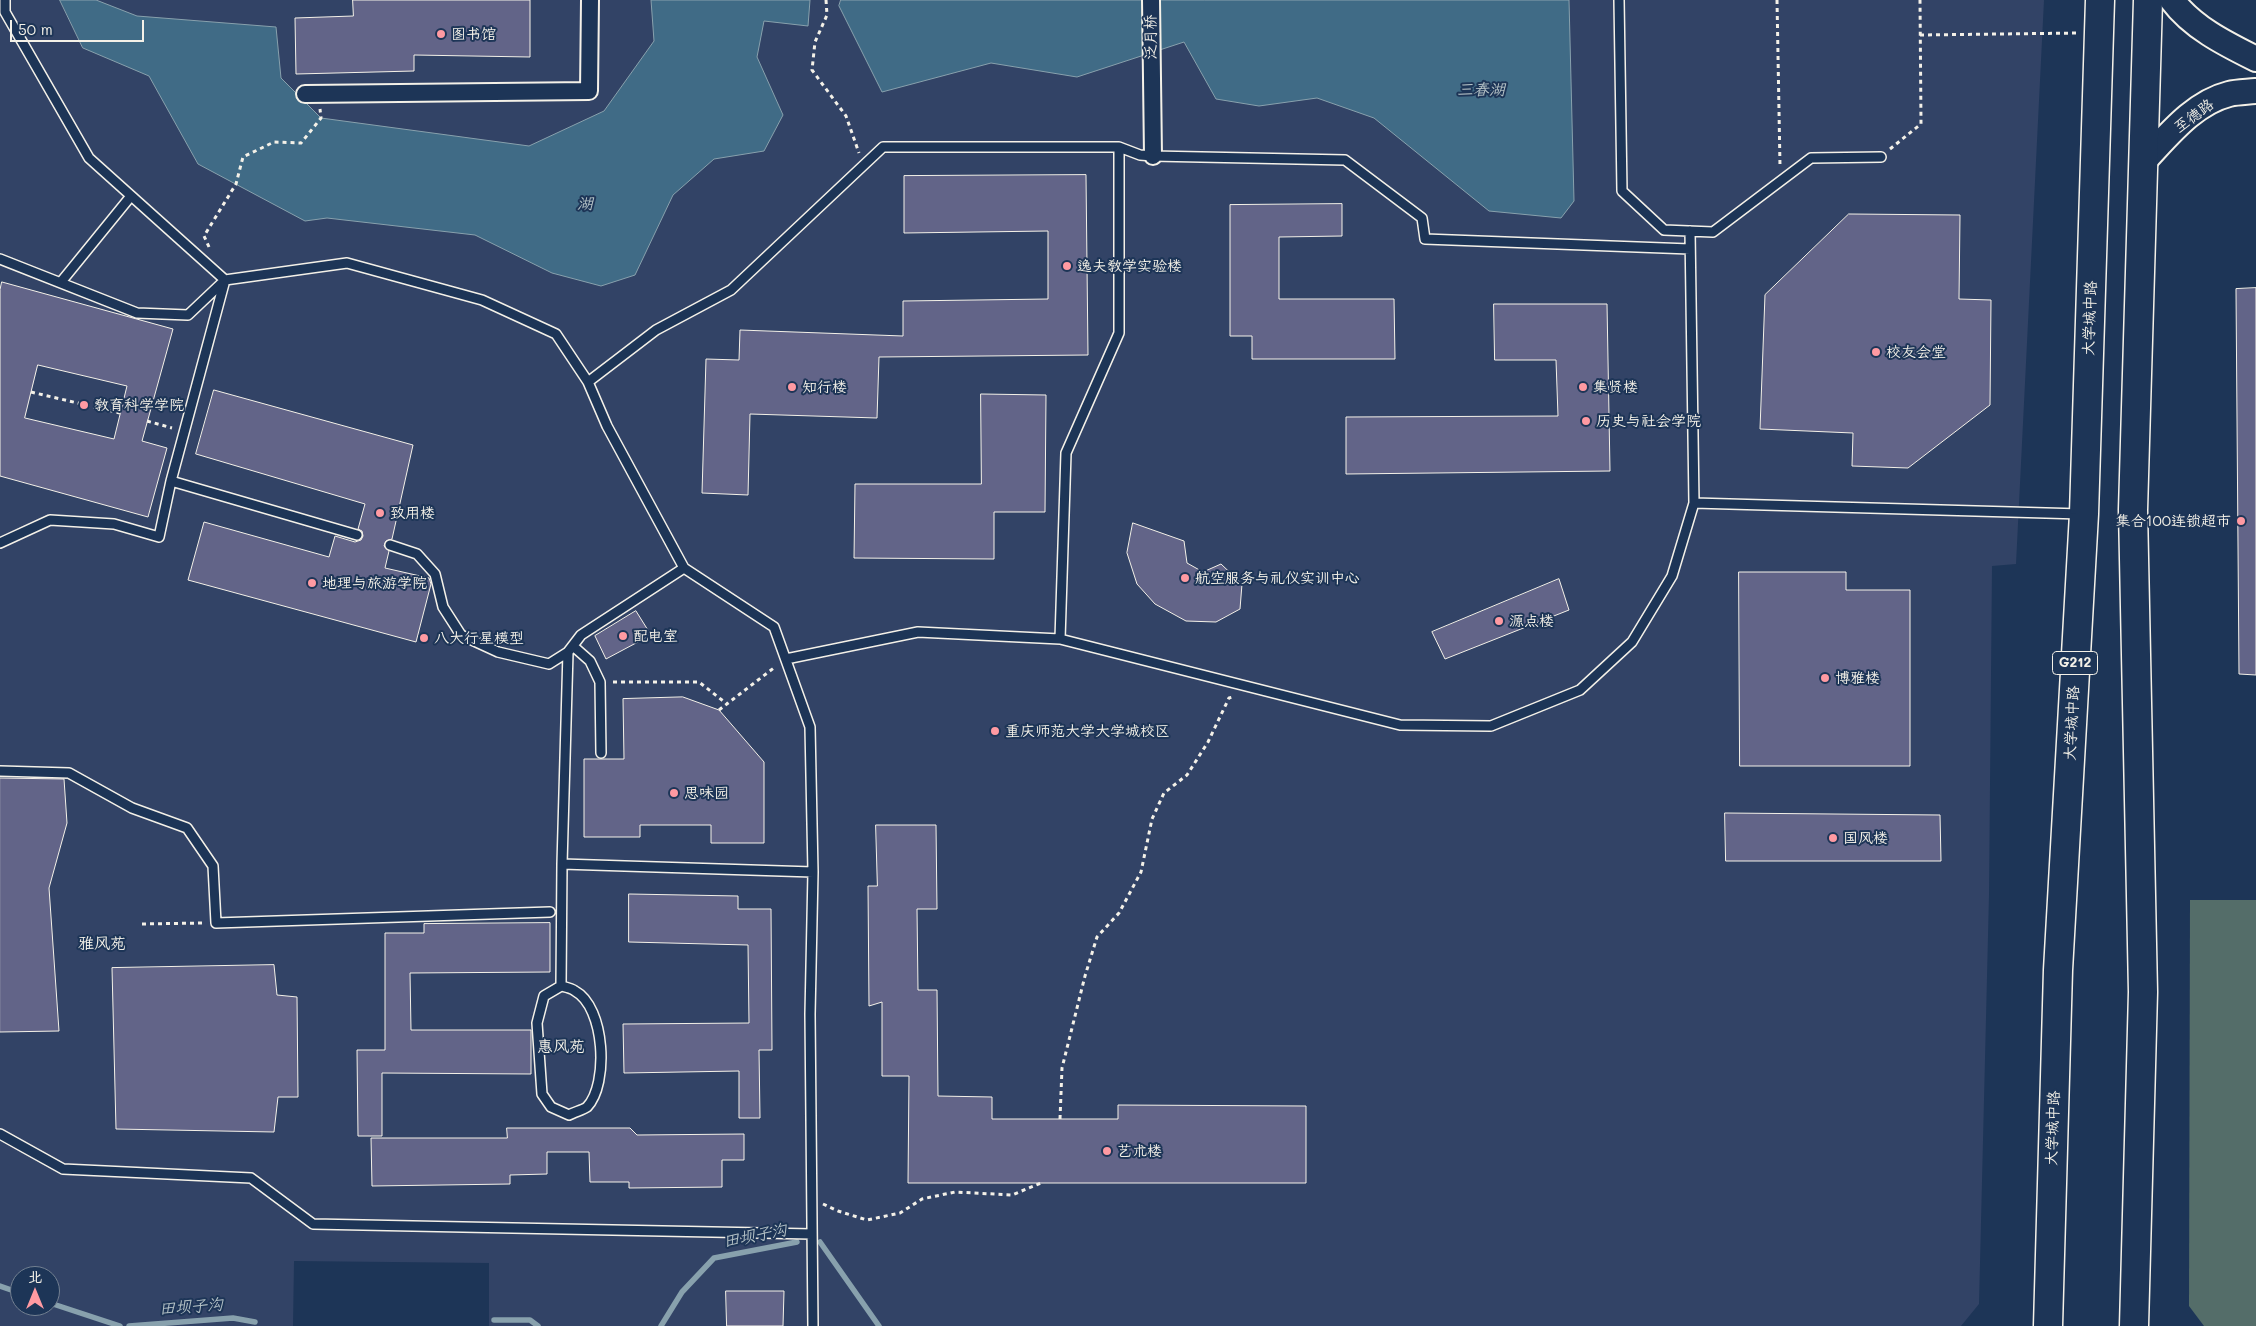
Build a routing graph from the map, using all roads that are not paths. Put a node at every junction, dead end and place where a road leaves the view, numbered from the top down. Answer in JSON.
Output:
{"nodes":[{"id":1,"x":5,"y":0,"type":"edge"},
{"id":2,"x":590,"y":0,"type":"edge"},
{"id":3,"x":1151,"y":0,"type":"edge"},
{"id":4,"x":1619,"y":0,"type":"edge"},
{"id":5,"x":2100,"y":0,"type":"edge"},
{"id":6,"x":2148,"y":0,"type":"edge"},
{"id":7,"x":2172,"y":0,"type":"edge"},
{"id":8,"x":2,"y":12,"type":"edge"},
{"id":9,"x":2256,"y":59,"type":"edge"},
{"id":10,"x":2256,"y":91,"type":"edge"},
{"id":11,"x":305,"y":94,"type":"dead end"},
{"id":12,"x":1120,"y":147,"type":"junction"},
{"id":13,"x":1153,"y":156,"type":"junction"},
{"id":14,"x":1881,"y":156,"type":"road end"},
{"id":15,"x":2143,"y":162,"type":"junction"},
{"id":16,"x":131,"y":196,"type":"junction"},
{"id":17,"x":1690,"y":231,"type":"junction"},
{"id":18,"x":1690,"y":250,"type":"junction"},
{"id":19,"x":0,"y":259,"type":"edge"},
{"id":20,"x":225,"y":280,"type":"junction"},
{"id":21,"x":61,"y":282,"type":"junction"},
{"id":22,"x":588,"y":382,"type":"junction"},
{"id":23,"x":171,"y":481,"type":"junction"},
{"id":24,"x":1694,"y":503,"type":"junction"},
{"id":25,"x":2084,"y":514,"type":"junction"},
{"id":26,"x":357,"y":534,"type":"dead end"},
{"id":27,"x":0,"y":543,"type":"edge"},
{"id":28,"x":390,"y":545,"type":"dead end"},
{"id":29,"x":684,"y":568,"type":"junction"},
{"id":30,"x":1060,"y":639,"type":"junction"},
{"id":31,"x":570,"y":649,"type":"junction"},
{"id":32,"x":786,"y":659,"type":"junction"},
{"id":33,"x":601,"y":753,"type":"dead end"},
{"id":34,"x":0,"y":771,"type":"edge"},
{"id":35,"x":562,"y":864,"type":"junction"},
{"id":36,"x":813,"y":872,"type":"junction"},
{"id":37,"x":550,"y":912,"type":"dead end"},
{"id":38,"x":561,"y":986,"type":"junction"},
{"id":39,"x":0,"y":1134,"type":"edge"},
{"id":40,"x":812,"y":1234,"type":"junction"},
{"id":41,"x":2135,"y":1271,"type":"junction"},
{"id":42,"x":2049,"y":1276,"type":"junction"},
{"id":43,"x":813,"y":1326,"type":"edge"},
{"id":44,"x":2032,"y":1326,"type":"edge"},
{"id":45,"x":2048,"y":1326,"type":"edge"},
{"id":46,"x":2134,"y":1326,"type":"edge"},
{"id":47,"x":2147,"y":1326,"type":"edge"}],
"edges":[{"from":1,"to":8,"type":"lane"},
{"from":2,"to":11,"type":"street"},
{"from":3,"to":13,"type":"street","name":"泛月桥"},
{"from":4,"to":17,"type":"lane"},
{"from":5,"to":25,"type":"highway","name":"大学城中路","number":"G212"},
{"from":6,"to":15,"type":"highway"},
{"from":7,"to":9,"type":"street"},
{"from":8,"to":16,"type":"lane"},
{"from":10,"to":15,"type":"street","name":"至德路"},
{"from":12,"to":13,"type":"lane"},
{"from":12,"to":22,"type":"lane"},
{"from":12,"to":30,"type":"lane"},
{"from":13,"to":18,"type":"lane"},
{"from":14,"to":17,"type":"lane"},
{"from":15,"to":41,"type":"highway"},
{"from":16,"to":20,"type":"lane"},
{"from":16,"to":21,"type":"lane"},
{"from":17,"to":18,"type":"lane"},
{"from":18,"to":24,"type":"lane"},
{"from":19,"to":21,"type":"lane"},
{"from":20,"to":21,"type":"lane"},
{"from":20,"to":22,"type":"lane"},
{"from":20,"to":23,"type":"lane"},
{"from":22,"to":29,"type":"lane"},
{"from":23,"to":26,"type":"lane"},
{"from":23,"to":27,"type":"lane"},
{"from":24,"to":25,"type":"lane"},
{"from":24,"to":30,"type":"lane"},
{"from":25,"to":42,"type":"highway","name":"大学城中路","number":"G212"},
{"from":28,"to":31,"type":"lane"},
{"from":29,"to":31,"type":"lane"},
{"from":29,"to":32,"type":"lane"},
{"from":30,"to":32,"type":"lane"},
{"from":31,"to":33,"type":"lane"},
{"from":31,"to":35,"type":"lane"},
{"from":32,"to":36,"type":"lane"},
{"from":34,"to":37,"type":"lane"},
{"from":35,"to":36,"type":"lane"},
{"from":35,"to":38,"type":"lane"},
{"from":36,"to":40,"type":"lane"},
{"from":38,"to":38,"type":"lane"},
{"from":39,"to":40,"type":"lane"},
{"from":40,"to":43,"type":"lane"},
{"from":41,"to":46,"type":"highway"},
{"from":41,"to":47,"type":"highway"},
{"from":42,"to":44,"type":"highway"},
{"from":42,"to":45,"type":"highway","name":"大学城中路","number":"G212"}]}
